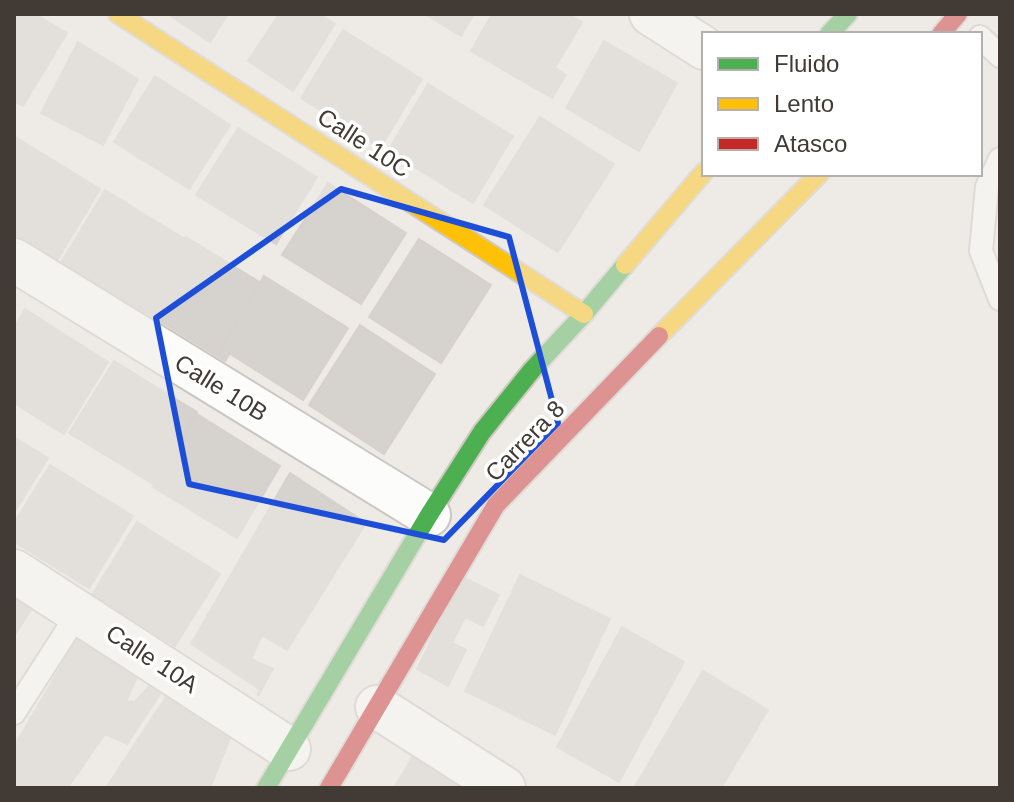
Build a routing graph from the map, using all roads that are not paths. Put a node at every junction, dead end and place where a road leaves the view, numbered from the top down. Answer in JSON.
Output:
{"nodes":[{"id":1,"x":118,"y":14,"type":"edge"},
{"id":2,"x":651,"y":14,"type":"edge"},
{"id":3,"x":848,"y":14,"type":"edge"},
{"id":4,"x":957,"y":15,"type":"edge"},
{"id":5,"x":831,"y":32,"type":"edge"},
{"id":6,"x":943,"y":32,"type":"edge"},
{"id":7,"x":974,"y":32,"type":"edge"},
{"id":8,"x":982,"y":40,"type":"edge"},
{"id":9,"x":702,"y":47,"type":"edge"},
{"id":10,"x":1000,"y":56,"type":"edge"},
{"id":11,"x":1000,"y":159,"type":"edge"},
{"id":12,"x":702,"y":174,"type":"edge"},
{"id":13,"x":817,"y":176,"type":"edge"},
{"id":14,"x":14,"y":260,"type":"edge"},
{"id":15,"x":1000,"y":299,"type":"edge"},
{"id":16,"x":584,"y":314,"type":"junction"},
{"id":17,"x":429,"y":515,"type":"junction"},
{"id":18,"x":14,"y":571,"type":"edge"},
{"id":19,"x":79,"y":612,"type":"junction"},
{"id":20,"x":377,"y":707,"type":"junction"},
{"id":21,"x":14,"y":713,"type":"edge"},
{"id":22,"x":289,"y":749,"type":"junction"},
{"id":23,"x":266,"y":788,"type":"edge"},
{"id":24,"x":329,"y":788,"type":"edge"},
{"id":25,"x":504,"y":788,"type":"edge"}],
"edges":[{"from":1,"to":16,"type":"main road","name":"Calle 10C"},
{"from":2,"to":9,"type":"street"},
{"from":3,"to":5,"type":"main road"},
{"from":4,"to":6,"type":"main road"},
{"from":4,"to":7,"type":"lane"},
{"from":8,"to":10,"type":"lane"},
{"from":11,"to":15,"type":"lane"},
{"from":12,"to":16,"type":"main road","name":"Carrera 8"},
{"from":13,"to":20,"type":"main road","name":"Carrera 8"},
{"from":14,"to":17,"type":"street","name":"Calle 10B"},
{"from":16,"to":17,"type":"main road","name":"Carrera 8"},
{"from":17,"to":22,"type":"main road","name":"Carrera 8"},
{"from":18,"to":19,"type":"street","name":"Calle 10A"},
{"from":19,"to":21,"type":"lane"},
{"from":19,"to":22,"type":"street","name":"Calle 10A"},
{"from":20,"to":24,"type":"main road","name":"Carrera 8"},
{"from":20,"to":25,"type":"street"},
{"from":22,"to":23,"type":"main road","name":"Carrera 8"}]}
